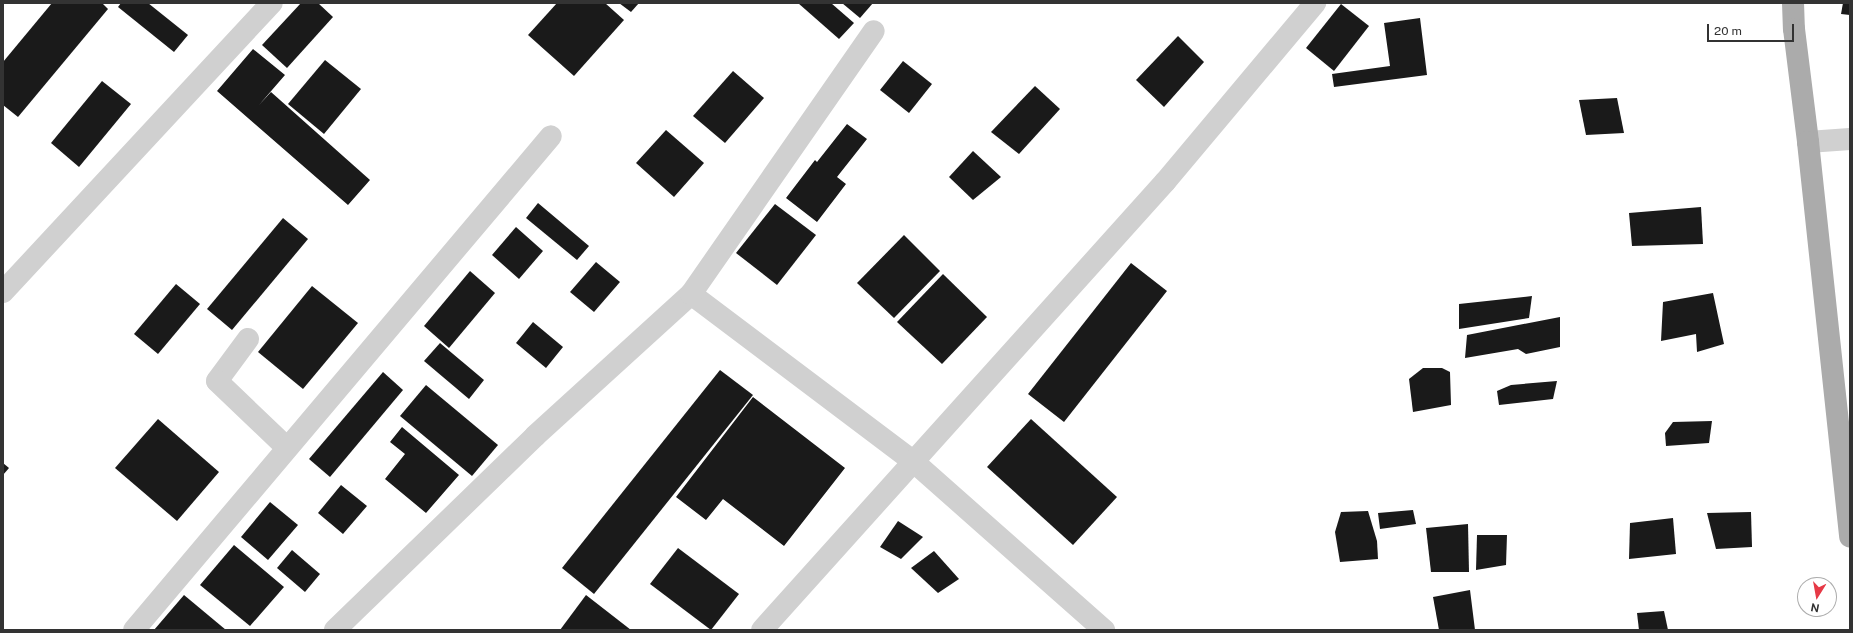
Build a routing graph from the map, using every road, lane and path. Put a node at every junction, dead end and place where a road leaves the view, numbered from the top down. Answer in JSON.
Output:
{"nodes":[{"id":1,"x":272,"y":3,"type":"edge"},
{"id":2,"x":1315,"y":3,"type":"edge"},
{"id":3,"x":1793,"y":3,"type":"edge"},
{"id":4,"x":874,"y":31,"type":"dead end"},
{"id":5,"x":552,"y":136,"type":"dead end"},
{"id":6,"x":1850,"y":139,"type":"edge"},
{"id":7,"x":1808,"y":142,"type":"junction"},
{"id":8,"x":3,"y":292,"type":"edge"},
{"id":9,"x":691,"y":294,"type":"junction"},
{"id":10,"x":248,"y":339,"type":"dead end"},
{"id":11,"x":287,"y":448,"type":"junction"},
{"id":12,"x":914,"y":462,"type":"junction"},
{"id":13,"x":1850,"y":536,"type":"edge"},
{"id":14,"x":134,"y":630,"type":"edge"},
{"id":15,"x":335,"y":630,"type":"edge"},
{"id":16,"x":762,"y":630,"type":"edge"},
{"id":17,"x":1104,"y":630,"type":"edge"}],
"edges":[{"from":1,"to":8,"type":"street"},
{"from":2,"to":12,"type":"street"},
{"from":3,"to":7,"type":"main road"},
{"from":4,"to":9,"type":"street"},
{"from":5,"to":11,"type":"street"},
{"from":6,"to":7,"type":"street"},
{"from":7,"to":13,"type":"main road"},
{"from":9,"to":12,"type":"street"},
{"from":9,"to":15,"type":"street"},
{"from":10,"to":11,"type":"street"},
{"from":11,"to":14,"type":"street"},
{"from":12,"to":16,"type":"street"},
{"from":12,"to":17,"type":"street"}]}
